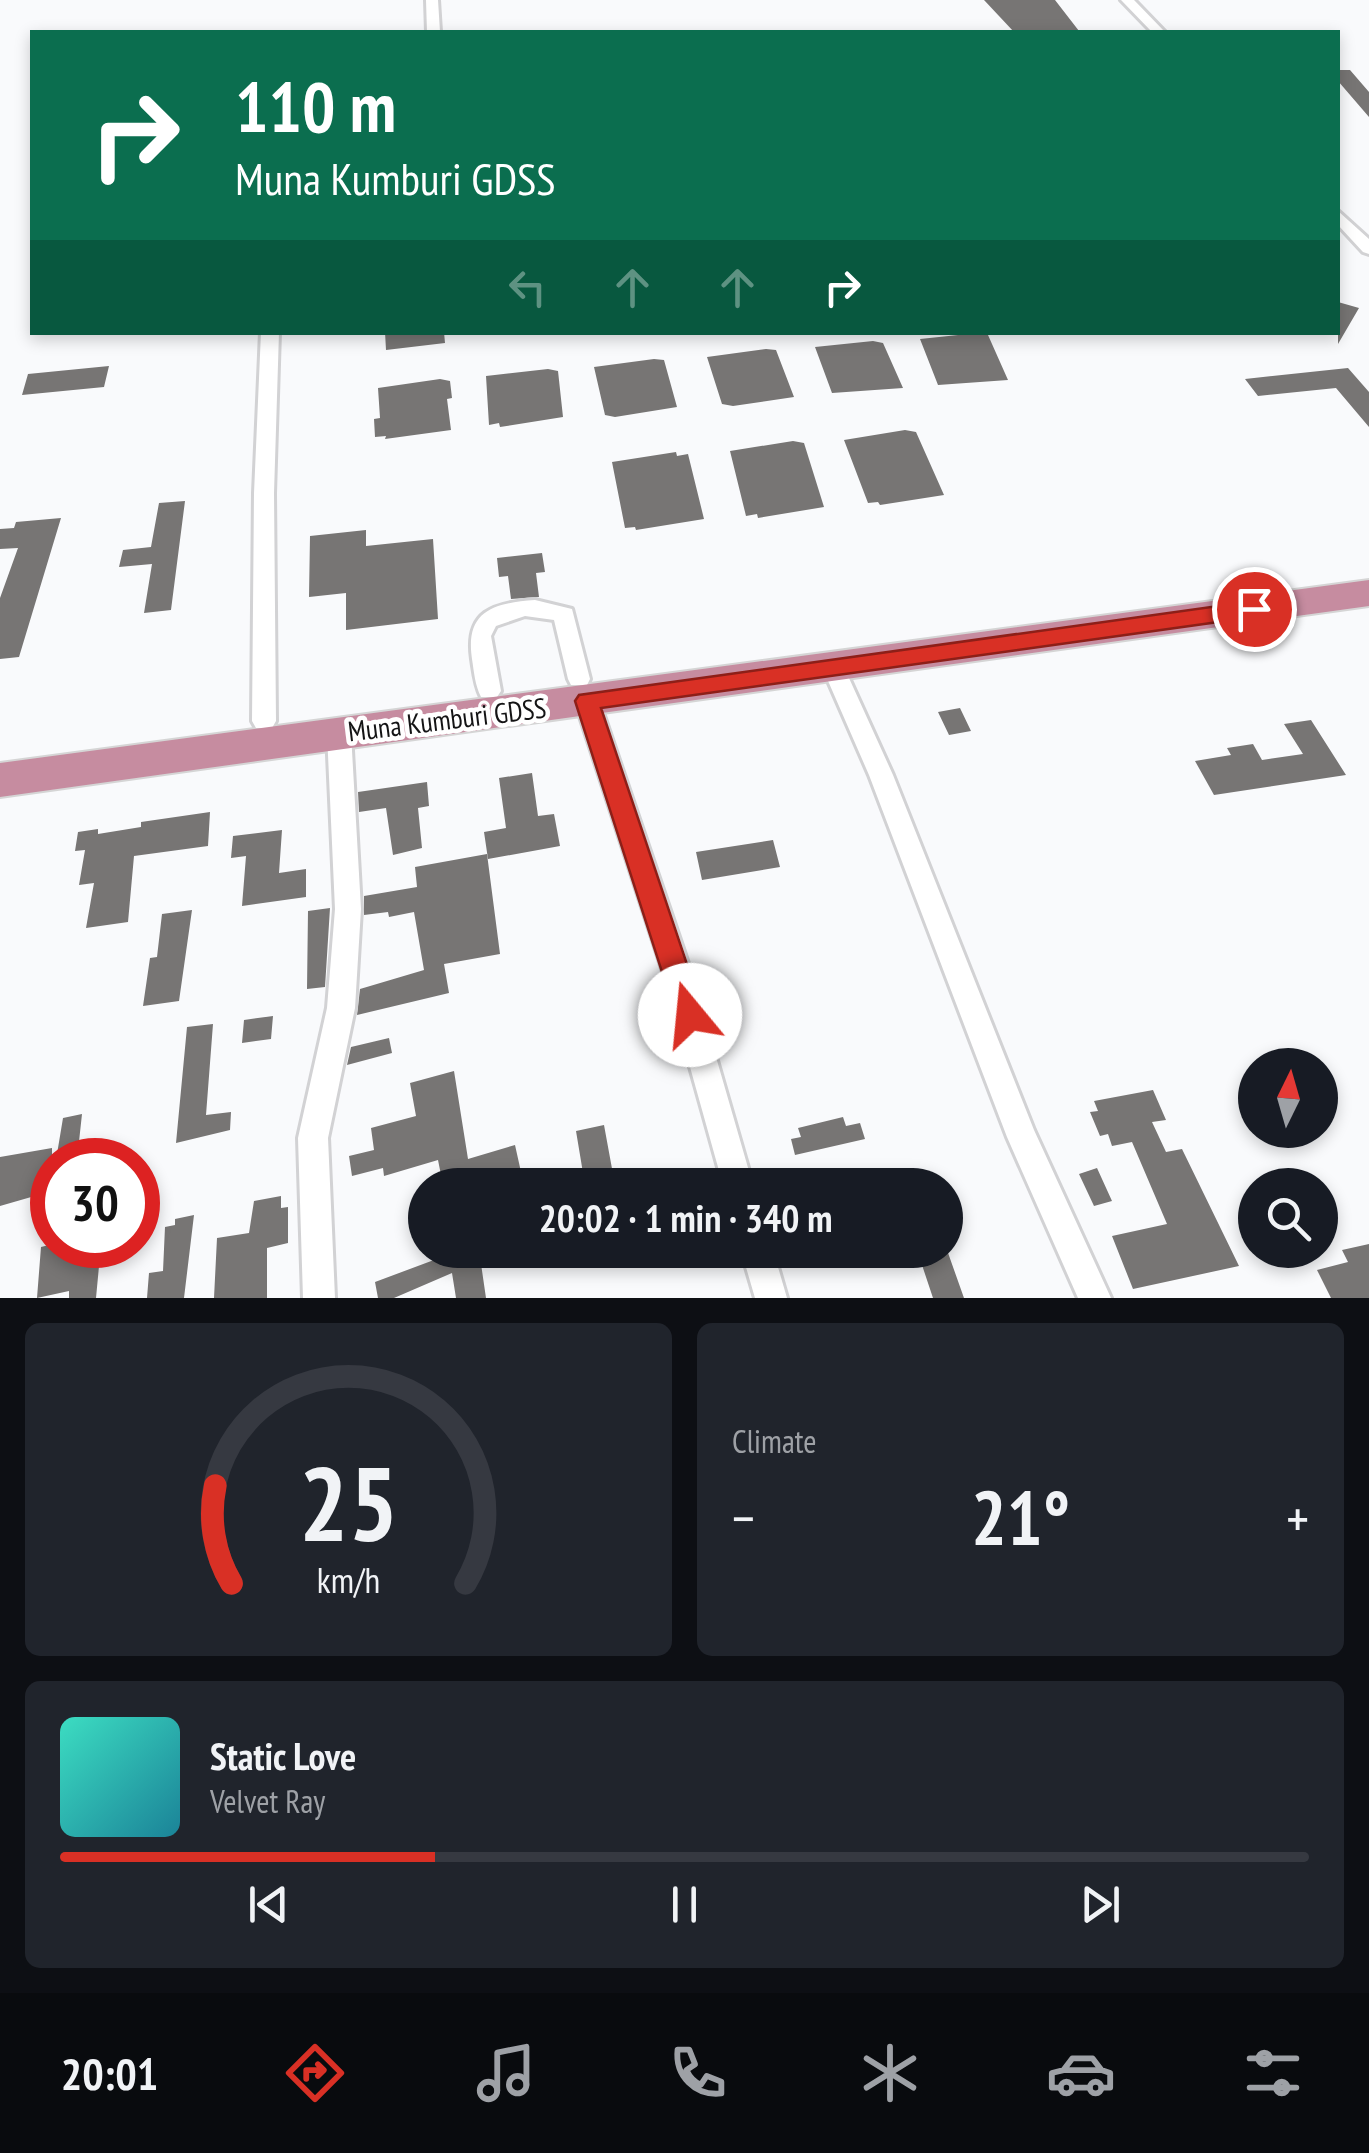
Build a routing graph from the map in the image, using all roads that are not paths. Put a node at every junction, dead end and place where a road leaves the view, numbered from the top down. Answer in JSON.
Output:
{"nodes":[{"id":1,"x":432,"y":0,"type":"edge"},
{"id":2,"x":1127,"y":0,"type":"edge"},
{"id":3,"x":434,"y":30,"type":"edge"},
{"id":4,"x":1156,"y":30,"type":"edge"},
{"id":5,"x":1340,"y":218,"type":"edge"},
{"id":6,"x":1369,"y":249,"type":"edge"},
{"id":7,"x":270,"y":335,"type":"edge"},
{"id":8,"x":1369,"y":573,"type":"edge"},
{"id":9,"x":1369,"y":593,"type":"edge"},
{"id":10,"x":833,"y":667,"type":"junction"},
{"id":11,"x":583,"y":690,"type":"junction"},
{"id":12,"x":489,"y":691,"type":"junction"},
{"id":13,"x":264,"y":722,"type":"junction"},
{"id":14,"x":339,"y":734,"type":"junction"},
{"id":15,"x":0,"y":757,"type":"edge"},
{"id":16,"x":0,"y":780,"type":"edge"},
{"id":17,"x":733,"y":1168,"type":"edge"},
{"id":18,"x":762,"y":1268,"type":"edge"},
{"id":19,"x":319,"y":1298,"type":"edge"},
{"id":20,"x":770,"y":1298,"type":"edge"},
{"id":21,"x":1094,"y":1298,"type":"edge"}],
"edges":[{"from":1,"to":3,"type":"street"},
{"from":2,"to":4,"type":"street"},
{"from":5,"to":6,"type":"street"},
{"from":7,"to":13,"type":"street"},
{"from":8,"to":11,"type":"highway","name":"Muna Kumburi GDSS"},
{"from":9,"to":10,"type":"highway","name":"Muna Kumburi GDSS"},
{"from":10,"to":11,"type":"highway","name":"Muna Kumburi GDSS"},
{"from":10,"to":21,"type":"street"},
{"from":11,"to":12,"type":"highway","name":"Muna Kumburi GDSS"},
{"from":11,"to":12,"type":"street"},
{"from":11,"to":14,"type":"highway","name":"Muna Kumburi GDSS"},
{"from":11,"to":17,"type":"street"},
{"from":12,"to":13,"type":"highway","name":"Muna Kumburi GDSS"},
{"from":13,"to":15,"type":"highway","name":"Muna Kumburi GDSS"},
{"from":14,"to":16,"type":"highway","name":"Muna Kumburi GDSS"},
{"from":14,"to":19,"type":"street"},
{"from":18,"to":20,"type":"street"}]}
